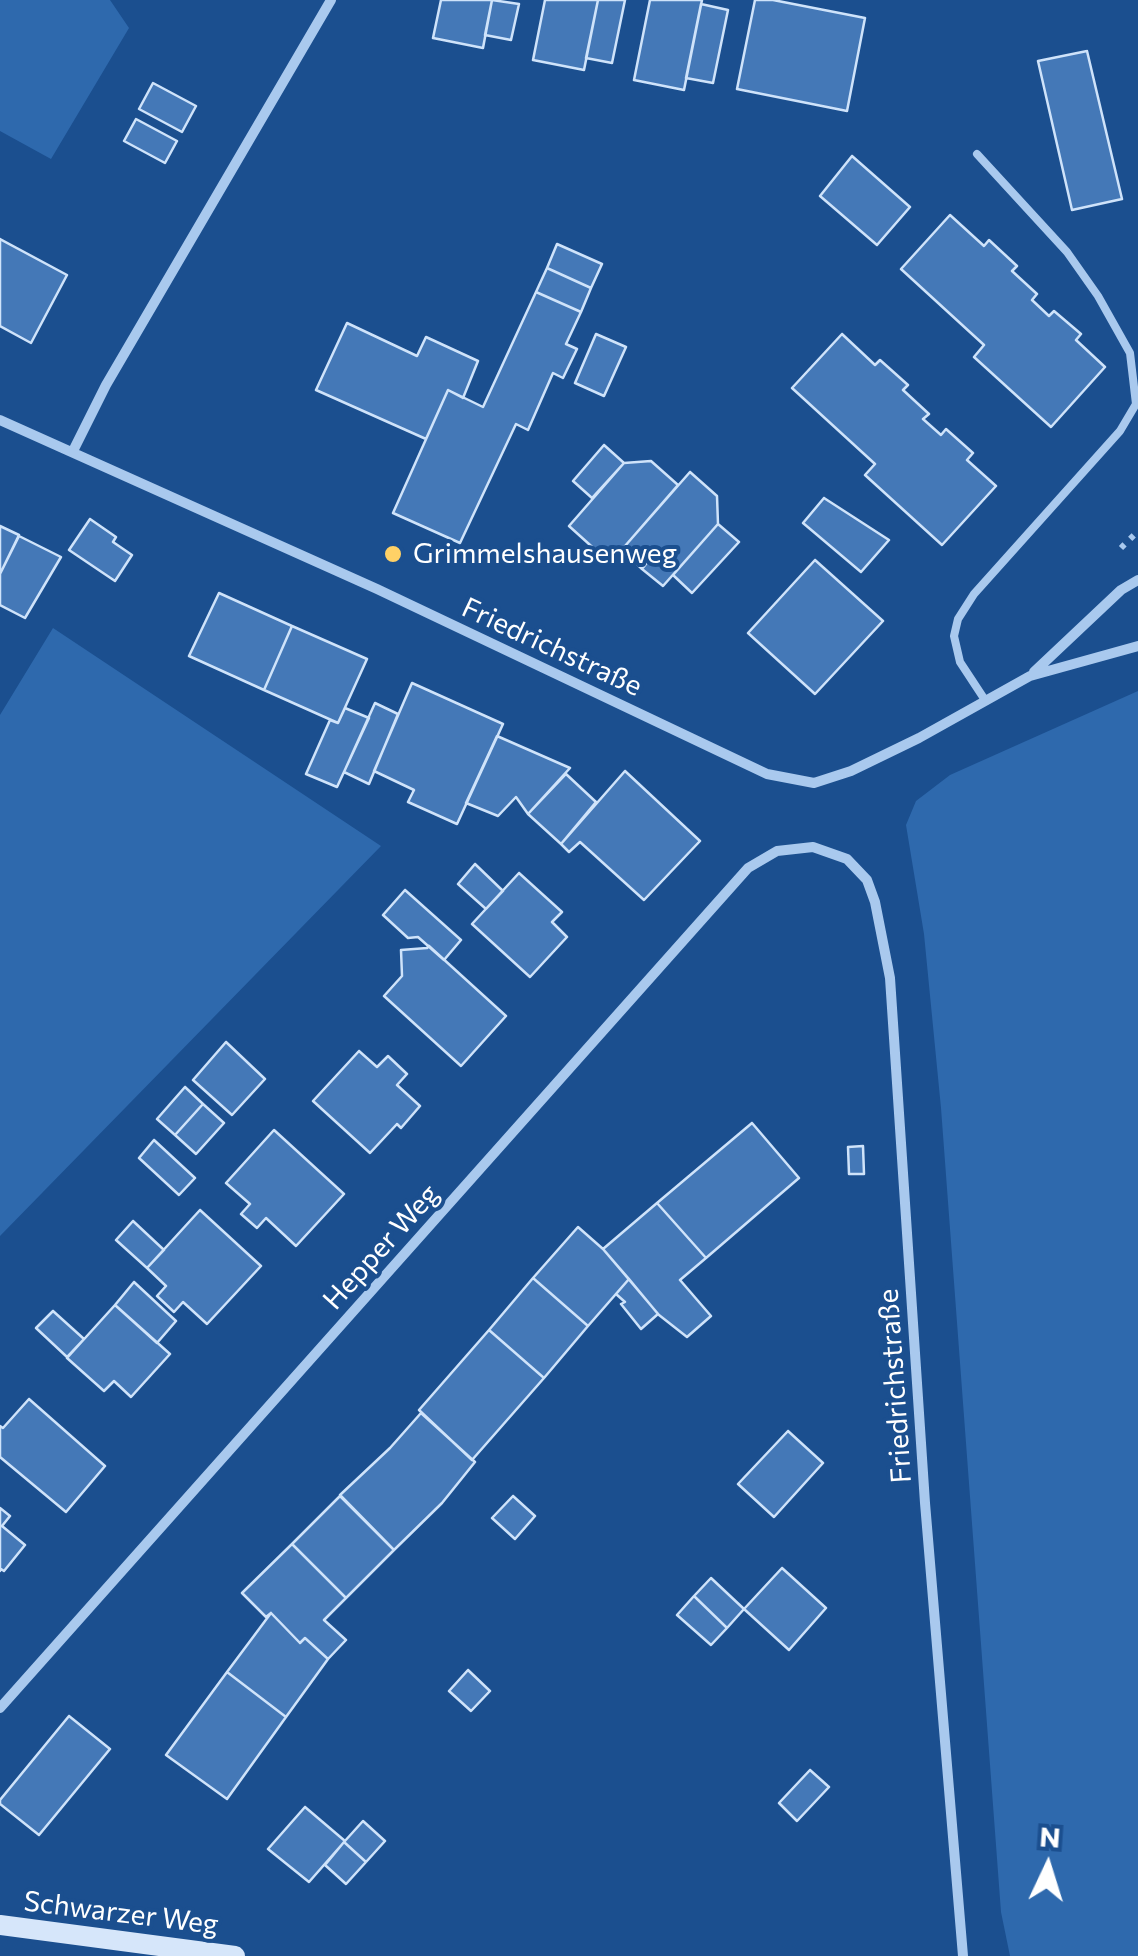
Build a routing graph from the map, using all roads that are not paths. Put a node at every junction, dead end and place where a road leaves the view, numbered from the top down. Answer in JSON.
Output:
{"nodes":[{"id":1,"x":331,"y":0,"type":"edge"},
{"id":2,"x":977,"y":154,"type":"dead end"},
{"id":3,"x":0,"y":420,"type":"edge"},
{"id":4,"x":73,"y":451,"type":"junction"},
{"id":5,"x":1138,"y":580,"type":"edge"},
{"id":6,"x":1138,"y":646,"type":"edge"},
{"id":7,"x":1030,"y":676,"type":"junction"},
{"id":8,"x":986,"y":700,"type":"junction"},
{"id":9,"x":813,"y":846,"type":"joint"},
{"id":10,"x":0,"y":1708,"type":"edge"},
{"id":11,"x":0,"y":1925,"type":"edge"},
{"id":12,"x":236,"y":1956,"type":"edge"},
{"id":13,"x":962,"y":1956,"type":"edge"}],
"edges":[{"from":1,"to":4,"type":"street"},
{"from":2,"to":8,"type":"lane"},
{"from":3,"to":4,"type":"street","name":"Friedrichstraße"},
{"from":4,"to":8,"type":"street","name":"Friedrichstraße"},
{"from":5,"to":7,"type":"street"},
{"from":6,"to":7,"type":"street"},
{"from":7,"to":8,"type":"street"},
{"from":9,"to":10,"type":"street","name":"Hepper Weg"},
{"from":9,"to":13,"type":"street","name":"Friedrichstraße"},
{"from":11,"to":12,"type":"street","name":"Schwarzer Weg"}]}
